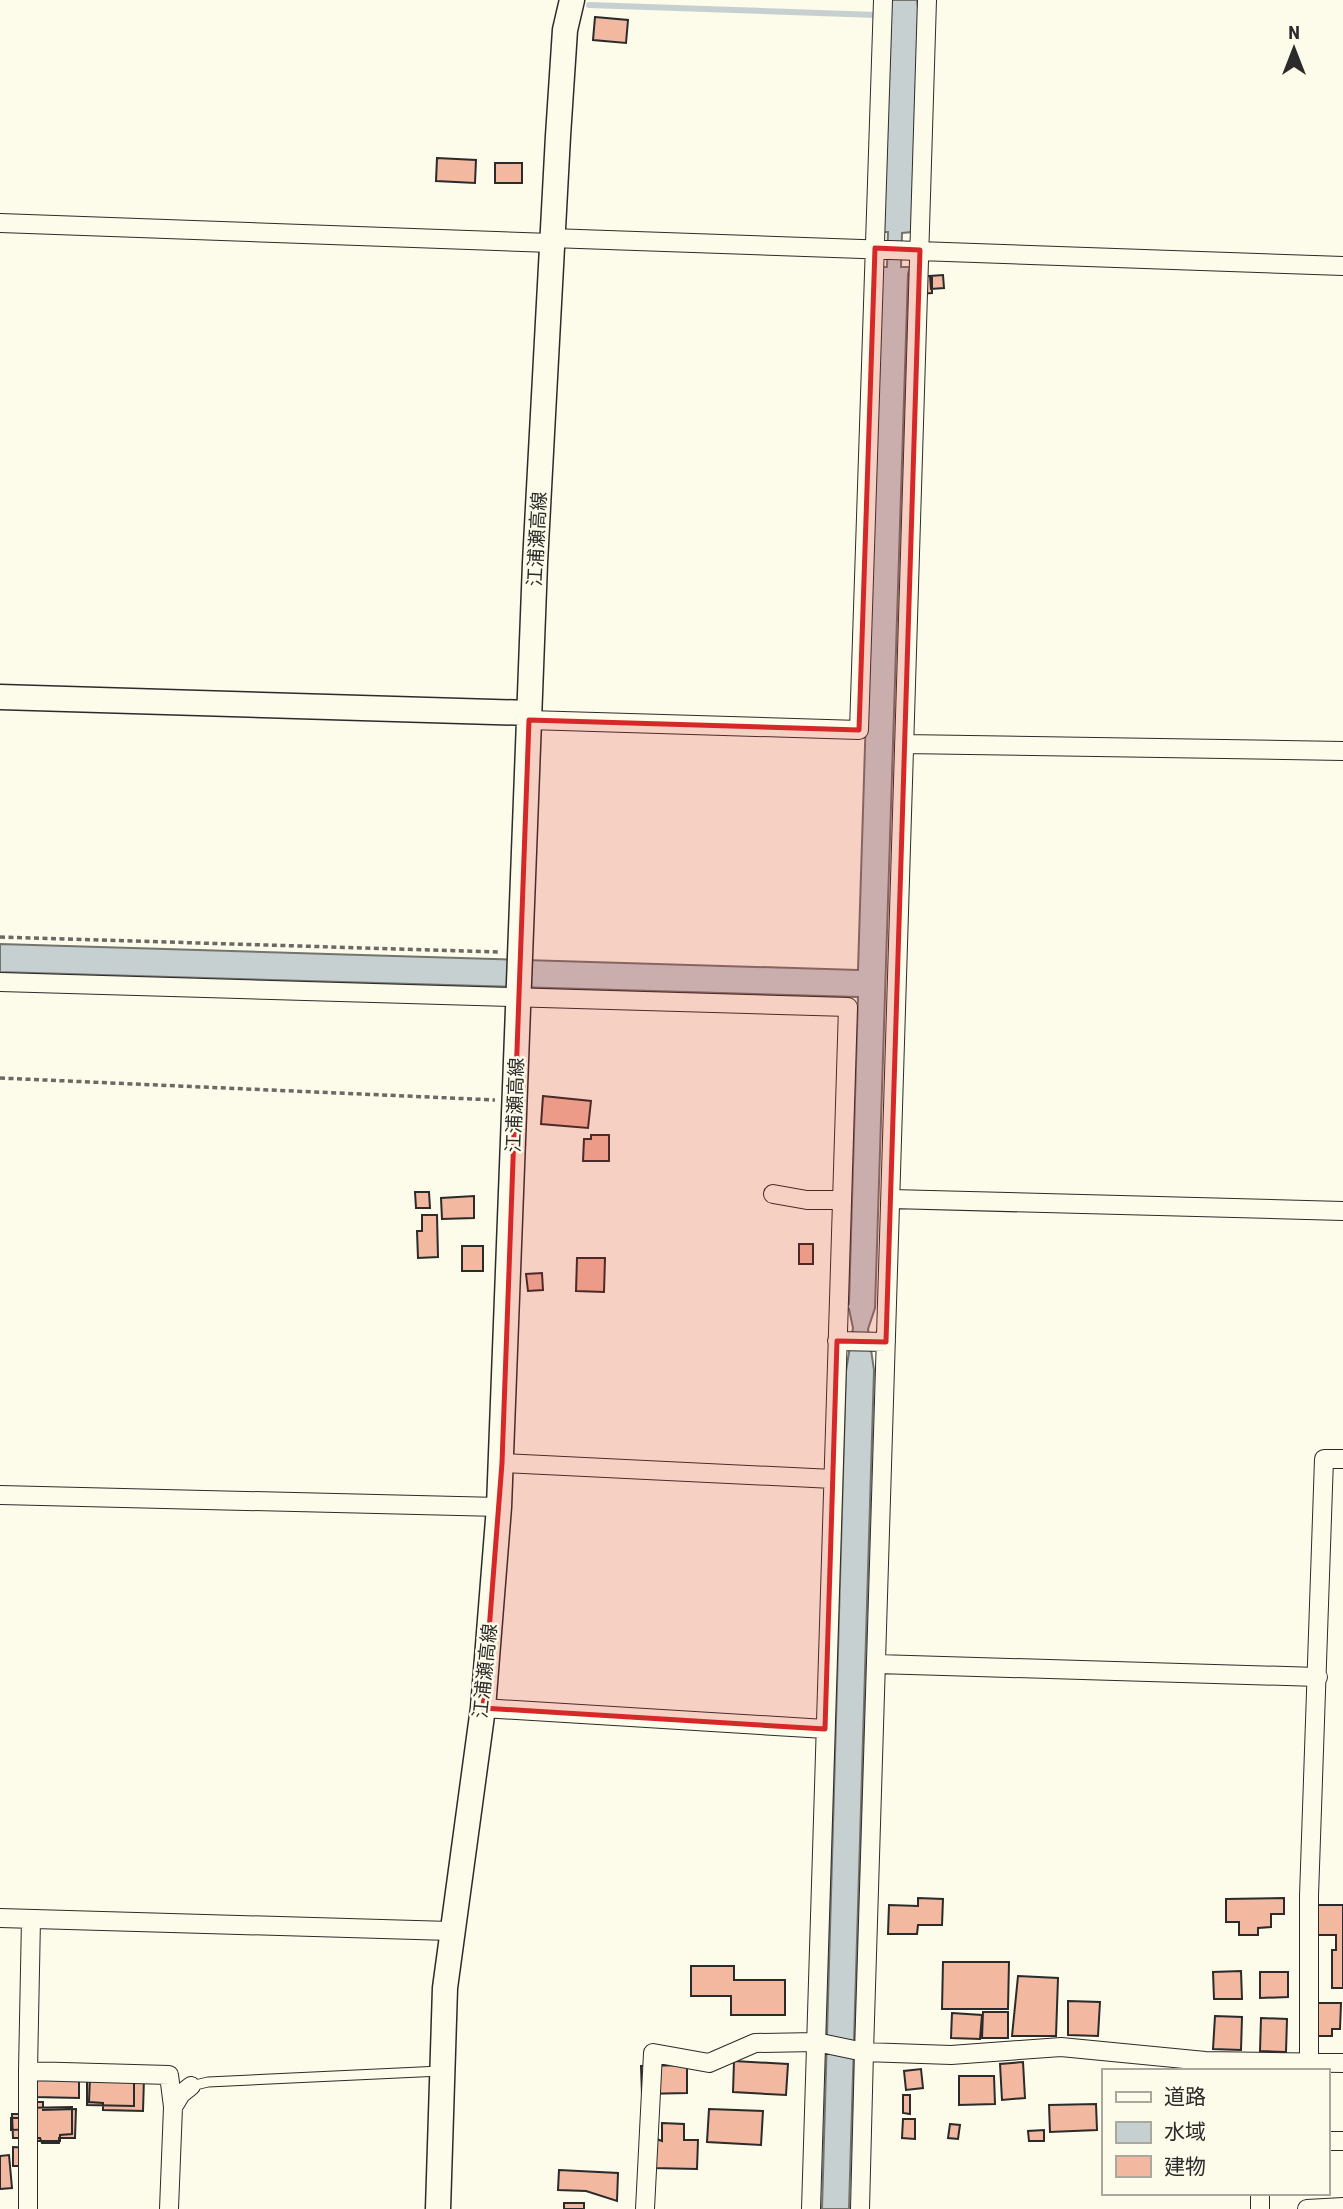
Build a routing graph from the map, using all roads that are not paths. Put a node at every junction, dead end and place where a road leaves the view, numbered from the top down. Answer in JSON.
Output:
{"nodes":[{"id":1,"x":572,"y":0,"type":"edge"},
{"id":2,"x":883,"y":0,"type":"edge"},
{"id":3,"x":927,"y":0,"type":"edge"},
{"id":4,"x":0,"y":223,"type":"edge"},
{"id":5,"x":551,"y":240,"type":"junction"},
{"id":6,"x":878,"y":248,"type":"junction"},
{"id":7,"x":913,"y":249,"type":"junction"},
{"id":8,"x":1343,"y":266,"type":"edge"},
{"id":9,"x":0,"y":697,"type":"edge"},
{"id":10,"x":529,"y":716,"type":"junction"},
{"id":11,"x":904,"y":744,"type":"junction"},
{"id":12,"x":1343,"y":751,"type":"edge"},
{"id":13,"x":0,"y":982,"type":"edge"},
{"id":14,"x":519,"y":993,"type":"junction"},
{"id":15,"x":773,"y":1194,"type":"dead end"},
{"id":16,"x":891,"y":1199,"type":"junction"},
{"id":17,"x":842,"y":1200,"type":"junction"},
{"id":18,"x":1343,"y":1211,"type":"edge"},
{"id":19,"x":844,"y":1341,"type":"junction"},
{"id":20,"x":878,"y":1342,"type":"junction"},
{"id":21,"x":1343,"y":1459,"type":"edge"},
{"id":22,"x":502,"y":1464,"type":"junction"},
{"id":23,"x":833,"y":1479,"type":"junction"},
{"id":24,"x":0,"y":1495,"type":"edge"},
{"id":25,"x":499,"y":1507,"type":"junction"},
{"id":26,"x":877,"y":1664,"type":"junction"},
{"id":27,"x":1318,"y":1677,"type":"junction"},
{"id":28,"x":483,"y":1708,"type":"junction"},
{"id":29,"x":825,"y":1729,"type":"junction"},
{"id":30,"x":0,"y":1918,"type":"edge"},
{"id":31,"x":30,"y":1919,"type":"junction"},
{"id":32,"x":450,"y":1931,"type":"junction"},
{"id":33,"x":816,"y":2042,"type":"junction"},
{"id":34,"x":864,"y":2052,"type":"junction"},
{"id":35,"x":1308,"y":2062,"type":"junction"},
{"id":36,"x":1343,"y":2063,"type":"edge"},
{"id":37,"x":1254,"y":2066,"type":"edge"},
{"id":38,"x":27,"y":2071,"type":"junction"},
{"id":39,"x":442,"y":2071,"type":"junction"},
{"id":40,"x":191,"y":2086,"type":"joint"},
{"id":41,"x":173,"y":2107,"type":"junction"},
{"id":42,"x":1343,"y":2207,"type":"edge"},
{"id":43,"x":28,"y":2209,"type":"edge"},
{"id":44,"x":169,"y":2209,"type":"edge"},
{"id":45,"x":438,"y":2209,"type":"edge"},
{"id":46,"x":645,"y":2209,"type":"edge"},
{"id":47,"x":811,"y":2209,"type":"edge"},
{"id":48,"x":860,"y":2209,"type":"edge"},
{"id":49,"x":1307,"y":2209,"type":"edge"}],
"edges":[{"from":1,"to":5,"type":"main road","name":"江浦瀬高線"},
{"from":2,"to":6,"type":"street"},
{"from":3,"to":7,"type":"street"},
{"from":4,"to":5,"type":"street"},
{"from":5,"to":6,"type":"street"},
{"from":5,"to":10,"type":"main road","name":"江浦瀬高線"},
{"from":6,"to":7,"type":"street"},
{"from":6,"to":10,"type":"street"},
{"from":7,"to":8,"type":"street"},
{"from":7,"to":11,"type":"street"},
{"from":9,"to":10,"type":"main road"},
{"from":10,"to":14,"type":"main road","name":"江浦瀬高線"},
{"from":11,"to":12,"type":"street"},
{"from":11,"to":16,"type":"street"},
{"from":13,"to":14,"type":"street"},
{"from":14,"to":17,"type":"street"},
{"from":14,"to":22,"type":"main road","name":"江浦瀬高線"},
{"from":15,"to":17,"type":"street"},
{"from":16,"to":18,"type":"street"},
{"from":16,"to":20,"type":"street"},
{"from":17,"to":19,"type":"street"},
{"from":19,"to":20,"type":"street"},
{"from":19,"to":23,"type":"street"},
{"from":20,"to":26,"type":"street"},
{"from":21,"to":27,"type":"street"},
{"from":22,"to":23,"type":"street"},
{"from":22,"to":25,"type":"main road","name":"江浦瀬高線"},
{"from":23,"to":29,"type":"street"},
{"from":24,"to":25,"type":"street"},
{"from":25,"to":28,"type":"main road","name":"江浦瀬高線"},
{"from":26,"to":27,"type":"street"},
{"from":26,"to":34,"type":"street"},
{"from":27,"to":35,"type":"street"},
{"from":28,"to":29,"type":"street"},
{"from":28,"to":32,"type":"main road","name":"江浦瀬高線"},
{"from":29,"to":33,"type":"street"},
{"from":30,"to":31,"type":"street"},
{"from":31,"to":32,"type":"street"},
{"from":31,"to":38,"type":"street"},
{"from":32,"to":39,"type":"main road","name":"江浦瀬高線"},
{"from":33,"to":34,"type":"street"},
{"from":33,"to":46,"type":"street"},
{"from":33,"to":47,"type":"street"},
{"from":34,"to":37,"type":"street"},
{"from":34,"to":48,"type":"street"},
{"from":35,"to":36,"type":"street"},
{"from":35,"to":37,"type":"street"},
{"from":38,"to":41,"type":"street"},
{"from":38,"to":43,"type":"street"},
{"from":39,"to":40,"type":"lane"},
{"from":39,"to":45,"type":"main road","name":"江浦瀬高線"},
{"from":40,"to":41,"type":"street"},
{"from":41,"to":44,"type":"street"},
{"from":42,"to":49,"type":"street"}]}
